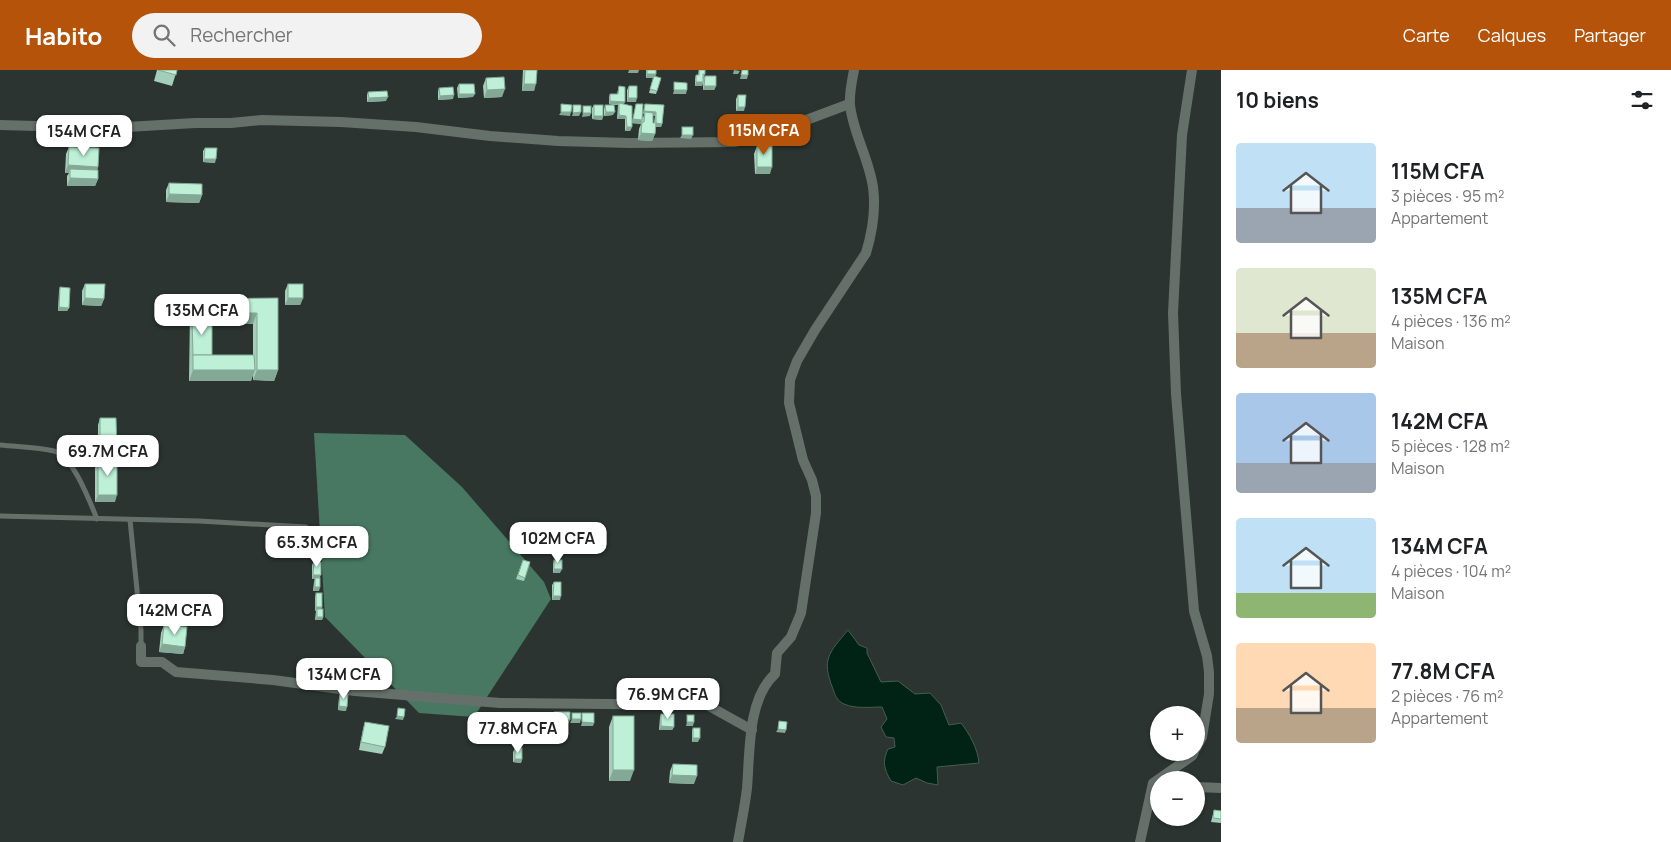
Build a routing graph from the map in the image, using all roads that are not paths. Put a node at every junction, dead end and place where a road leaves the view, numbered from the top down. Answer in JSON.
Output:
{"nodes":[{"id":1,"x":854,"y":70,"type":"edge"},
{"id":2,"x":1192,"y":70,"type":"edge"},
{"id":3,"x":850,"y":104,"type":"junction"},
{"id":4,"x":0,"y":125,"type":"edge"},
{"id":5,"x":0,"y":445,"type":"edge"},
{"id":6,"x":0,"y":516,"type":"edge"},
{"id":7,"x":98,"y":519,"type":"junction"},
{"id":8,"x":130,"y":520,"type":"junction"},
{"id":9,"x":306,"y":527,"type":"dead end"},
{"id":10,"x":141,"y":646,"type":"joint"},
{"id":11,"x":1205,"y":719,"type":"edge"},
{"id":12,"x":752,"y":730,"type":"junction"},
{"id":13,"x":1185,"y":761,"type":"edge"},
{"id":14,"x":1172,"y":771,"type":"edge"},
{"id":15,"x":1205,"y":787,"type":"edge"},
{"id":16,"x":1221,"y":788,"type":"edge"},
{"id":17,"x":1150,"y":805,"type":"edge"},
{"id":18,"x":738,"y":842,"type":"edge"},
{"id":19,"x":1140,"y":842,"type":"edge"}],
"edges":[{"from":1,"to":3,"type":"street"},
{"from":2,"to":11,"type":"street"},
{"from":3,"to":4,"type":"street"},
{"from":3,"to":12,"type":"street"},
{"from":5,"to":7,"type":"lane"},
{"from":6,"to":7,"type":"lane"},
{"from":7,"to":8,"type":"lane"},
{"from":8,"to":9,"type":"lane"},
{"from":8,"to":10,"type":"lane"},
{"from":10,"to":12,"type":"street"},
{"from":12,"to":18,"type":"street"},
{"from":13,"to":14,"type":"street"},
{"from":15,"to":16,"type":"street"},
{"from":17,"to":19,"type":"street"}]}
